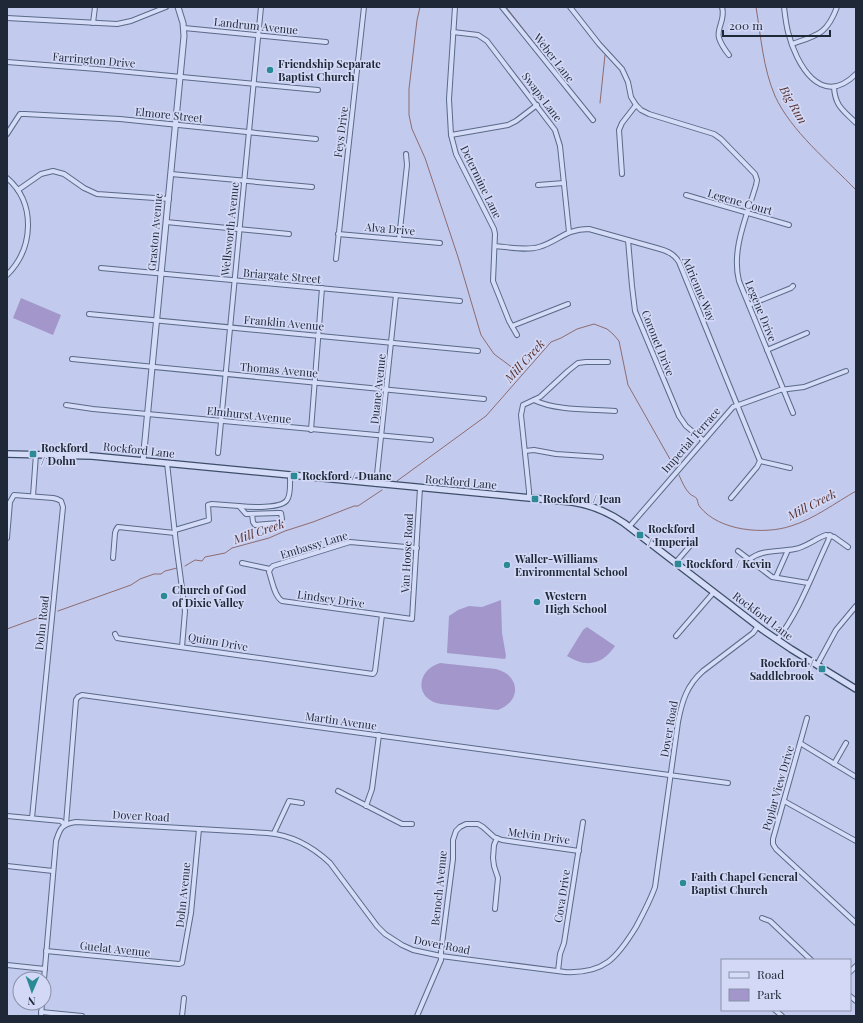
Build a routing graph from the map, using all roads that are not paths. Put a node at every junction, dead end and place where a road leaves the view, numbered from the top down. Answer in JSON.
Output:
{"nodes":[{"id":1,"x":95,"y":7,"type":"edge"},
{"id":2,"x":166,"y":7,"type":"edge"},
{"id":3,"x":178,"y":7,"type":"edge"},
{"id":4,"x":261,"y":7,"type":"edge"},
{"id":5,"x":364,"y":7,"type":"edge"},
{"id":6,"x":455,"y":7,"type":"edge"},
{"id":7,"x":502,"y":7,"type":"edge"},
{"id":8,"x":570,"y":7,"type":"edge"},
{"id":9,"x":722,"y":7,"type":"edge"},
{"id":10,"x":784,"y":7,"type":"edge"},
{"id":11,"x":837,"y":7,"type":"edge"},
{"id":12,"x":7,"y":18,"type":"edge"},
{"id":13,"x":93,"y":23,"type":"junction"},
{"id":14,"x":184,"y":28,"type":"junction"},
{"id":15,"x":453,"y":32,"type":"junction"},
{"id":16,"x":258,"y":35,"type":"junction"},
{"id":17,"x":326,"y":42,"type":"dead end"},
{"id":18,"x":792,"y":44,"type":"junction"},
{"id":19,"x":729,"y":55,"type":"dead end"},
{"id":20,"x":7,"y":62,"type":"edge"},
{"id":21,"x":856,"y":74,"type":"edge"},
{"id":22,"x":180,"y":77,"type":"junction"},
{"id":23,"x":253,"y":83,"type":"junction"},
{"id":24,"x":834,"y":87,"type":"junction"},
{"id":25,"x":318,"y":90,"type":"dead end"},
{"id":26,"x":537,"y":105,"type":"junction"},
{"id":27,"x":636,"y":105,"type":"junction"},
{"id":28,"x":593,"y":120,"type":"dead end"},
{"id":29,"x":856,"y":123,"type":"edge"},
{"id":30,"x":175,"y":125,"type":"junction"},
{"id":31,"x":248,"y":132,"type":"junction"},
{"id":32,"x":7,"y":134,"type":"edge"},
{"id":33,"x":451,"y":135,"type":"junction"},
{"id":34,"x":316,"y":139,"type":"dead end"},
{"id":35,"x":406,"y":154,"type":"dead end"},
{"id":36,"x":171,"y":174,"type":"junction"},
{"id":37,"x":622,"y":174,"type":"dead end"},
{"id":38,"x":7,"y":178,"type":"edge"},
{"id":39,"x":244,"y":181,"type":"junction"},
{"id":40,"x":564,"y":183,"type":"junction"},
{"id":41,"x":538,"y":185,"type":"dead end"},
{"id":42,"x":312,"y":187,"type":"dead end"},
{"id":43,"x":18,"y":190,"type":"junction"},
{"id":44,"x":686,"y":195,"type":"dead end"},
{"id":45,"x":169,"y":199,"type":"junction"},
{"id":46,"x":748,"y":213,"type":"junction"},
{"id":47,"x":166,"y":222,"type":"junction"},
{"id":48,"x":789,"y":225,"type":"dead end"},
{"id":49,"x":239,"y":229,"type":"junction"},
{"id":50,"x":568,"y":232,"type":"junction"},
{"id":51,"x":290,"y":234,"type":"dead end"},
{"id":52,"x":338,"y":234,"type":"junction"},
{"id":53,"x":399,"y":239,"type":"junction"},
{"id":54,"x":628,"y":240,"type":"junction"},
{"id":55,"x":440,"y":243,"type":"dead end"},
{"id":56,"x":495,"y":246,"type":"junction"},
{"id":57,"x":336,"y":259,"type":"dead end"},
{"id":58,"x":101,"y":268,"type":"dead end"},
{"id":59,"x":162,"y":273,"type":"junction"},
{"id":60,"x":7,"y":275,"type":"edge"},
{"id":61,"x":234,"y":280,"type":"junction"},
{"id":62,"x":794,"y":286,"type":"dead end"},
{"id":63,"x":322,"y":288,"type":"junction"},
{"id":64,"x":396,"y":295,"type":"junction"},
{"id":65,"x":460,"y":301,"type":"dead end"},
{"id":66,"x":568,"y":304,"type":"dead end"},
{"id":67,"x":749,"y":305,"type":"junction"},
{"id":68,"x":89,"y":314,"type":"dead end"},
{"id":69,"x":157,"y":320,"type":"junction"},
{"id":70,"x":512,"y":326,"type":"junction"},
{"id":71,"x":229,"y":327,"type":"junction"},
{"id":72,"x":807,"y":333,"type":"dead end"},
{"id":73,"x":517,"y":335,"type":"dead end"},
{"id":74,"x":319,"y":336,"type":"junction"},
{"id":75,"x":392,"y":342,"type":"junction"},
{"id":76,"x":767,"y":350,"type":"junction"},
{"id":77,"x":478,"y":351,"type":"dead end"},
{"id":78,"x":72,"y":359,"type":"dead end"},
{"id":79,"x":608,"y":362,"type":"dead end"},
{"id":80,"x":152,"y":367,"type":"junction"},
{"id":81,"x":846,"y":371,"type":"dead end"},
{"id":82,"x":225,"y":374,"type":"junction"},
{"id":83,"x":314,"y":382,"type":"junction"},
{"id":84,"x":387,"y":389,"type":"junction"},
{"id":85,"x":783,"y":389,"type":"junction"},
{"id":86,"x":484,"y":399,"type":"dead end"},
{"id":87,"x":534,"y":400,"type":"junction"},
{"id":88,"x":66,"y":405,"type":"dead end"},
{"id":89,"x":737,"y":405,"type":"junction"},
{"id":90,"x":615,"y":411,"type":"dead end"},
{"id":91,"x":793,"y":413,"type":"dead end"},
{"id":92,"x":148,"y":414,"type":"junction"},
{"id":93,"x":221,"y":421,"type":"junction"},
{"id":94,"x":311,"y":430,"type":"junction"},
{"id":95,"x":382,"y":436,"type":"junction"},
{"id":96,"x":430,"y":440,"type":"dead end"},
{"id":97,"x":703,"y":440,"type":"junction"},
{"id":98,"x":524,"y":451,"type":"junction"},
{"id":99,"x":218,"y":453,"type":"dead end"},
{"id":100,"x":7,"y":454,"type":"edge"},
{"id":101,"x":36,"y":454,"type":"junction"},
{"id":102,"x":601,"y":457,"type":"dead end"},
{"id":103,"x":143,"y":461,"type":"junction"},
{"id":104,"x":760,"y":461,"type":"junction"},
{"id":105,"x":167,"y":463,"type":"junction"},
{"id":106,"x":790,"y":468,"type":"dead end"},
{"id":107,"x":290,"y":476,"type":"junction"},
{"id":108,"x":376,"y":484,"type":"junction"},
{"id":109,"x":420,"y":488,"type":"junction"},
{"id":110,"x":33,"y":496,"type":"junction"},
{"id":111,"x":529,"y":498,"type":"junction"},
{"id":112,"x":731,"y":498,"type":"dead end"},
{"id":113,"x":239,"y":506,"type":"junction"},
{"id":114,"x":252,"y":514,"type":"junction"},
{"id":115,"x":629,"y":527,"type":"junction"},
{"id":116,"x":175,"y":532,"type":"junction"},
{"id":117,"x":830,"y":535,"type":"junction"},
{"id":118,"x":7,"y":538,"type":"edge"},
{"id":119,"x":696,"y":539,"type":"dead end"},
{"id":120,"x":848,"y":547,"type":"dead end"},
{"id":121,"x":417,"y":548,"type":"junction"},
{"id":122,"x":788,"y":550,"type":"junction"},
{"id":123,"x":738,"y":551,"type":"dead end"},
{"id":124,"x":113,"y":558,"type":"dead end"},
{"id":125,"x":750,"y":560,"type":"junction"},
{"id":126,"x":676,"y":562,"type":"junction"},
{"id":127,"x":242,"y":563,"type":"dead end"},
{"id":128,"x":270,"y":569,"type":"junction"},
{"id":129,"x":776,"y":578,"type":"junction"},
{"id":130,"x":808,"y":583,"type":"junction"},
{"id":131,"x":714,"y":592,"type":"junction"},
{"id":132,"x":856,"y":606,"type":"edge"},
{"id":133,"x":382,"y":615,"type":"junction"},
{"id":134,"x":412,"y":619,"type":"joint"},
{"id":135,"x":758,"y":626,"type":"junction"},
{"id":136,"x":115,"y":634,"type":"dead end"},
{"id":137,"x":676,"y":636,"type":"dead end"},
{"id":138,"x":777,"y":640,"type":"junction"},
{"id":139,"x":182,"y":647,"type":"junction"},
{"id":140,"x":817,"y":665,"type":"junction"},
{"id":141,"x":856,"y":689,"type":"edge"},
{"id":142,"x":807,"y":718,"type":"dead end"},
{"id":143,"x":379,"y":735,"type":"junction"},
{"id":144,"x":800,"y":743,"type":"junction"},
{"id":145,"x":846,"y":743,"type":"dead end"},
{"id":146,"x":834,"y":764,"type":"junction"},
{"id":147,"x":671,"y":774,"type":"junction"},
{"id":148,"x":856,"y":777,"type":"edge"},
{"id":149,"x":728,"y":783,"type":"dead end"},
{"id":150,"x":338,"y":791,"type":"dead end"},
{"id":151,"x":784,"y":801,"type":"junction"},
{"id":152,"x":302,"y":803,"type":"dead end"},
{"id":153,"x":366,"y":806,"type":"junction"},
{"id":154,"x":7,"y":816,"type":"edge"},
{"id":155,"x":32,"y":818,"type":"junction"},
{"id":156,"x":583,"y":822,"type":"dead end"},
{"id":157,"x":66,"y":824,"type":"junction"},
{"id":158,"x":412,"y":824,"type":"dead end"},
{"id":159,"x":199,"y":829,"type":"junction"},
{"id":160,"x":274,"y":833,"type":"junction"},
{"id":161,"x":497,"y":838,"type":"junction"},
{"id":162,"x":856,"y":841,"type":"edge"},
{"id":163,"x":579,"y":851,"type":"junction"},
{"id":164,"x":7,"y":866,"type":"edge"},
{"id":165,"x":53,"y":871,"type":"junction"},
{"id":166,"x":495,"y":908,"type":"dead end"},
{"id":167,"x":762,"y":918,"type":"dead end"},
{"id":168,"x":856,"y":924,"type":"edge"},
{"id":169,"x":46,"y":951,"type":"junction"},
{"id":170,"x":441,"y":956,"type":"junction"},
{"id":171,"x":810,"y":959,"type":"edge"},
{"id":172,"x":182,"y":963,"type":"joint"},
{"id":173,"x":7,"y":965,"type":"edge"},
{"id":174,"x":44,"y":969,"type":"joint"},
{"id":175,"x":558,"y":971,"type":"junction"},
{"id":176,"x":184,"y":998,"type":"dead end"},
{"id":177,"x":41,"y":1014,"type":"edge"},
{"id":178,"x":82,"y":1016,"type":"edge"},
{"id":179,"x":182,"y":1016,"type":"edge"},
{"id":180,"x":417,"y":1016,"type":"edge"}],
"edges":[{"from":1,"to":13,"type":"street"},
{"from":2,"to":13,"type":"street"},
{"from":3,"to":14,"type":"street","name":"Graston Avenue"},
{"from":4,"to":16,"type":"street","name":"Wellsworth Avenue"},
{"from":5,"to":52,"type":"street","name":"Feys Drive"},
{"from":6,"to":15,"type":"street","name":"Determine Lane"},
{"from":7,"to":28,"type":"street","name":"Weber Lane"},
{"from":8,"to":27,"type":"street"},
{"from":9,"to":19,"type":"street"},
{"from":10,"to":18,"type":"street"},
{"from":11,"to":18,"type":"street"},
{"from":12,"to":13,"type":"street"},
{"from":14,"to":16,"type":"street","name":"Landrum Avenue"},
{"from":14,"to":22,"type":"street","name":"Graston Avenue"},
{"from":15,"to":26,"type":"street","name":"Swaps Lane"},
{"from":15,"to":33,"type":"street","name":"Determine Lane"},
{"from":16,"to":17,"type":"street","name":"Landrum Avenue"},
{"from":16,"to":23,"type":"street","name":"Wellsworth Avenue"},
{"from":18,"to":24,"type":"street"},
{"from":20,"to":22,"type":"street","name":"Farrington Drive"},
{"from":21,"to":24,"type":"street"},
{"from":22,"to":23,"type":"street","name":"Farrington Drive"},
{"from":22,"to":30,"type":"street","name":"Graston Avenue"},
{"from":23,"to":25,"type":"street","name":"Farrington Drive"},
{"from":23,"to":31,"type":"street","name":"Wellsworth Avenue"},
{"from":24,"to":29,"type":"street"},
{"from":26,"to":33,"type":"street"},
{"from":26,"to":40,"type":"street","name":"Swaps Lane"},
{"from":27,"to":37,"type":"street"},
{"from":27,"to":46,"type":"street","name":"Legene Drive"},
{"from":30,"to":31,"type":"street","name":"Elmore Street"},
{"from":30,"to":32,"type":"street","name":"Elmore Street"},
{"from":30,"to":36,"type":"street","name":"Graston Avenue"},
{"from":31,"to":34,"type":"street","name":"Elmore Street"},
{"from":31,"to":39,"type":"street","name":"Wellsworth Avenue"},
{"from":33,"to":56,"type":"street","name":"Determine Lane"},
{"from":35,"to":53,"type":"street"},
{"from":36,"to":39,"type":"street"},
{"from":36,"to":45,"type":"street","name":"Graston Avenue"},
{"from":38,"to":43,"type":"street"},
{"from":39,"to":42,"type":"street"},
{"from":39,"to":49,"type":"street","name":"Wellsworth Avenue"},
{"from":40,"to":41,"type":"street"},
{"from":40,"to":50,"type":"street","name":"Swaps Lane"},
{"from":43,"to":45,"type":"street"},
{"from":43,"to":60,"type":"street"},
{"from":44,"to":46,"type":"street","name":"Legene Court"},
{"from":45,"to":47,"type":"street","name":"Graston Avenue"},
{"from":46,"to":48,"type":"street","name":"Legene Court"},
{"from":46,"to":67,"type":"street","name":"Legene Drive"},
{"from":47,"to":49,"type":"street"},
{"from":47,"to":59,"type":"street","name":"Graston Avenue"},
{"from":49,"to":51,"type":"street"},
{"from":49,"to":61,"type":"street","name":"Wellsworth Avenue"},
{"from":50,"to":54,"type":"street","name":"Adrienne Way"},
{"from":50,"to":56,"type":"street","name":"Adrienne Way"},
{"from":52,"to":53,"type":"street","name":"Alva Drive"},
{"from":52,"to":57,"type":"street","name":"Feys Drive"},
{"from":53,"to":55,"type":"street","name":"Alva Drive"},
{"from":54,"to":89,"type":"street","name":"Adrienne Way"},
{"from":54,"to":97,"type":"street","name":"Coronet Drive"},
{"from":56,"to":70,"type":"street","name":"Determine Lane"},
{"from":58,"to":59,"type":"street","name":"Briargate Street"},
{"from":59,"to":61,"type":"street","name":"Briargate Street"},
{"from":59,"to":69,"type":"street","name":"Graston Avenue"},
{"from":61,"to":63,"type":"street","name":"Briargate Street"},
{"from":61,"to":71,"type":"street","name":"Wellsworth Avenue"},
{"from":62,"to":67,"type":"street"},
{"from":63,"to":64,"type":"street","name":"Briargate Street"},
{"from":63,"to":74,"type":"street"},
{"from":64,"to":65,"type":"street","name":"Briargate Street"},
{"from":64,"to":75,"type":"street","name":"Duane Avenue"},
{"from":66,"to":70,"type":"street"},
{"from":67,"to":76,"type":"street","name":"Legene Drive"},
{"from":68,"to":69,"type":"street","name":"Franklin Avenue"},
{"from":69,"to":71,"type":"street","name":"Franklin Avenue"},
{"from":69,"to":80,"type":"street","name":"Graston Avenue"},
{"from":70,"to":73,"type":"street","name":"Determine Lane"},
{"from":71,"to":74,"type":"street","name":"Franklin Avenue"},
{"from":71,"to":82,"type":"street","name":"Wellsworth Avenue"},
{"from":72,"to":76,"type":"street"},
{"from":74,"to":75,"type":"street","name":"Franklin Avenue"},
{"from":74,"to":83,"type":"street"},
{"from":75,"to":77,"type":"street","name":"Franklin Avenue"},
{"from":75,"to":84,"type":"street","name":"Duane Avenue"},
{"from":76,"to":85,"type":"street","name":"Legene Drive"},
{"from":78,"to":80,"type":"street","name":"Thomas Avenue"},
{"from":79,"to":87,"type":"street"},
{"from":80,"to":82,"type":"street","name":"Thomas Avenue"},
{"from":80,"to":92,"type":"street","name":"Graston Avenue"},
{"from":81,"to":85,"type":"street","name":"Imperial Terrace"},
{"from":82,"to":83,"type":"street","name":"Thomas Avenue"},
{"from":82,"to":93,"type":"street","name":"Wellsworth Avenue"},
{"from":83,"to":84,"type":"street","name":"Thomas Avenue"},
{"from":83,"to":94,"type":"street"},
{"from":84,"to":86,"type":"street","name":"Thomas Avenue"},
{"from":84,"to":95,"type":"street","name":"Duane Avenue"},
{"from":85,"to":89,"type":"street","name":"Imperial Terrace"},
{"from":85,"to":91,"type":"street","name":"Legene Drive"},
{"from":87,"to":90,"type":"street"},
{"from":87,"to":98,"type":"street"},
{"from":88,"to":92,"type":"street","name":"Elmhurst Avenue"},
{"from":89,"to":97,"type":"street","name":"Imperial Terrace"},
{"from":89,"to":104,"type":"street","name":"Adrienne Way"},
{"from":92,"to":93,"type":"street","name":"Elmhurst Avenue"},
{"from":92,"to":103,"type":"street","name":"Graston Avenue"},
{"from":93,"to":94,"type":"street","name":"Elmhurst Avenue"},
{"from":93,"to":99,"type":"street","name":"Wellsworth Avenue"},
{"from":94,"to":95,"type":"street","name":"Elmhurst Avenue"},
{"from":95,"to":96,"type":"street","name":"Elmhurst Avenue"},
{"from":95,"to":108,"type":"street","name":"Duane Avenue"},
{"from":97,"to":115,"type":"street","name":"Imperial Terrace"},
{"from":98,"to":102,"type":"street"},
{"from":98,"to":111,"type":"street"},
{"from":100,"to":101,"type":"main road","name":"Rockford Lane"},
{"from":101,"to":103,"type":"main road","name":"Rockford Lane"},
{"from":101,"to":110,"type":"street"},
{"from":103,"to":105,"type":"main road","name":"Rockford Lane"},
{"from":104,"to":106,"type":"street"},
{"from":104,"to":112,"type":"street"},
{"from":105,"to":107,"type":"main road","name":"Rockford Lane"},
{"from":105,"to":116,"type":"street","name":"Quinn Drive"},
{"from":107,"to":108,"type":"main road","name":"Rockford Lane"},
{"from":107,"to":113,"type":"street"},
{"from":108,"to":109,"type":"main road","name":"Rockford Lane"},
{"from":109,"to":111,"type":"main road","name":"Rockford Lane"},
{"from":109,"to":121,"type":"street","name":"Van Hoose Road"},
{"from":110,"to":118,"type":"street","name":"Dohn Road"},
{"from":110,"to":155,"type":"street","name":"Dohn Road"},
{"from":111,"to":115,"type":"main road","name":"Rockford Lane"},
{"from":113,"to":114,"type":"street"},
{"from":113,"to":116,"type":"street"},
{"from":114,"to":114,"type":"street"},
{"from":115,"to":126,"type":"main road","name":"Rockford Lane"},
{"from":116,"to":124,"type":"street"},
{"from":116,"to":139,"type":"street","name":"Quinn Drive"},
{"from":117,"to":120,"type":"street"},
{"from":117,"to":122,"type":"street"},
{"from":117,"to":130,"type":"street"},
{"from":119,"to":126,"type":"street"},
{"from":121,"to":128,"type":"street","name":"Embassy Lane"},
{"from":121,"to":134,"type":"street","name":"Van Hoose Road"},
{"from":122,"to":125,"type":"street"},
{"from":122,"to":129,"type":"street"},
{"from":123,"to":125,"type":"street"},
{"from":125,"to":129,"type":"street"},
{"from":126,"to":131,"type":"main road","name":"Rockford Lane"},
{"from":127,"to":128,"type":"street","name":"Embassy Lane"},
{"from":128,"to":133,"type":"street","name":"Lindsey Drive"},
{"from":129,"to":130,"type":"street"},
{"from":130,"to":138,"type":"street"},
{"from":131,"to":135,"type":"main road","name":"Rockford Lane"},
{"from":131,"to":137,"type":"street"},
{"from":132,"to":140,"type":"street"},
{"from":133,"to":134,"type":"street","name":"Lindsey Drive"},
{"from":133,"to":139,"type":"street","name":"Quinn Drive"},
{"from":135,"to":138,"type":"main road","name":"Rockford Lane"},
{"from":135,"to":147,"type":"street","name":"Dover Road"},
{"from":136,"to":139,"type":"street"},
{"from":138,"to":140,"type":"main road","name":"Rockford Lane"},
{"from":140,"to":141,"type":"main road","name":"Rockford Lane"},
{"from":142,"to":144,"type":"street","name":"Poplar View Drive"},
{"from":143,"to":147,"type":"street","name":"Martin Avenue"},
{"from":143,"to":153,"type":"street"},
{"from":143,"to":157,"type":"street","name":"Martin Avenue"},
{"from":144,"to":146,"type":"street"},
{"from":144,"to":151,"type":"street","name":"Poplar View Drive"},
{"from":145,"to":146,"type":"street"},
{"from":146,"to":148,"type":"street"},
{"from":147,"to":149,"type":"street","name":"Martin Avenue"},
{"from":147,"to":175,"type":"street","name":"Dover Road"},
{"from":150,"to":153,"type":"street"},
{"from":151,"to":162,"type":"street"},
{"from":151,"to":168,"type":"street","name":"Poplar View Drive"},
{"from":152,"to":160,"type":"street"},
{"from":153,"to":158,"type":"street"},
{"from":154,"to":155,"type":"street"},
{"from":155,"to":157,"type":"street"},
{"from":156,"to":163,"type":"street","name":"Cova Drive"},
{"from":157,"to":159,"type":"street","name":"Dover Road"},
{"from":157,"to":165,"type":"street"},
{"from":159,"to":160,"type":"street","name":"Dover Road"},
{"from":159,"to":172,"type":"street","name":"Dohn Avenue"},
{"from":160,"to":170,"type":"street","name":"Dover Road"},
{"from":161,"to":163,"type":"street","name":"Melvin Drive"},
{"from":161,"to":166,"type":"street"},
{"from":161,"to":170,"type":"street","name":"Benoch Avenue"},
{"from":163,"to":175,"type":"street","name":"Cova Drive"},
{"from":164,"to":165,"type":"street"},
{"from":165,"to":169,"type":"street"},
{"from":167,"to":171,"type":"street"},
{"from":169,"to":172,"type":"street","name":"Guelat Avenue"},
{"from":169,"to":174,"type":"street"},
{"from":170,"to":175,"type":"street","name":"Dover Road"},
{"from":170,"to":180,"type":"street","name":"Benoch Avenue"},
{"from":173,"to":174,"type":"street"},
{"from":176,"to":179,"type":"street"},
{"from":177,"to":178,"type":"street"}]}
